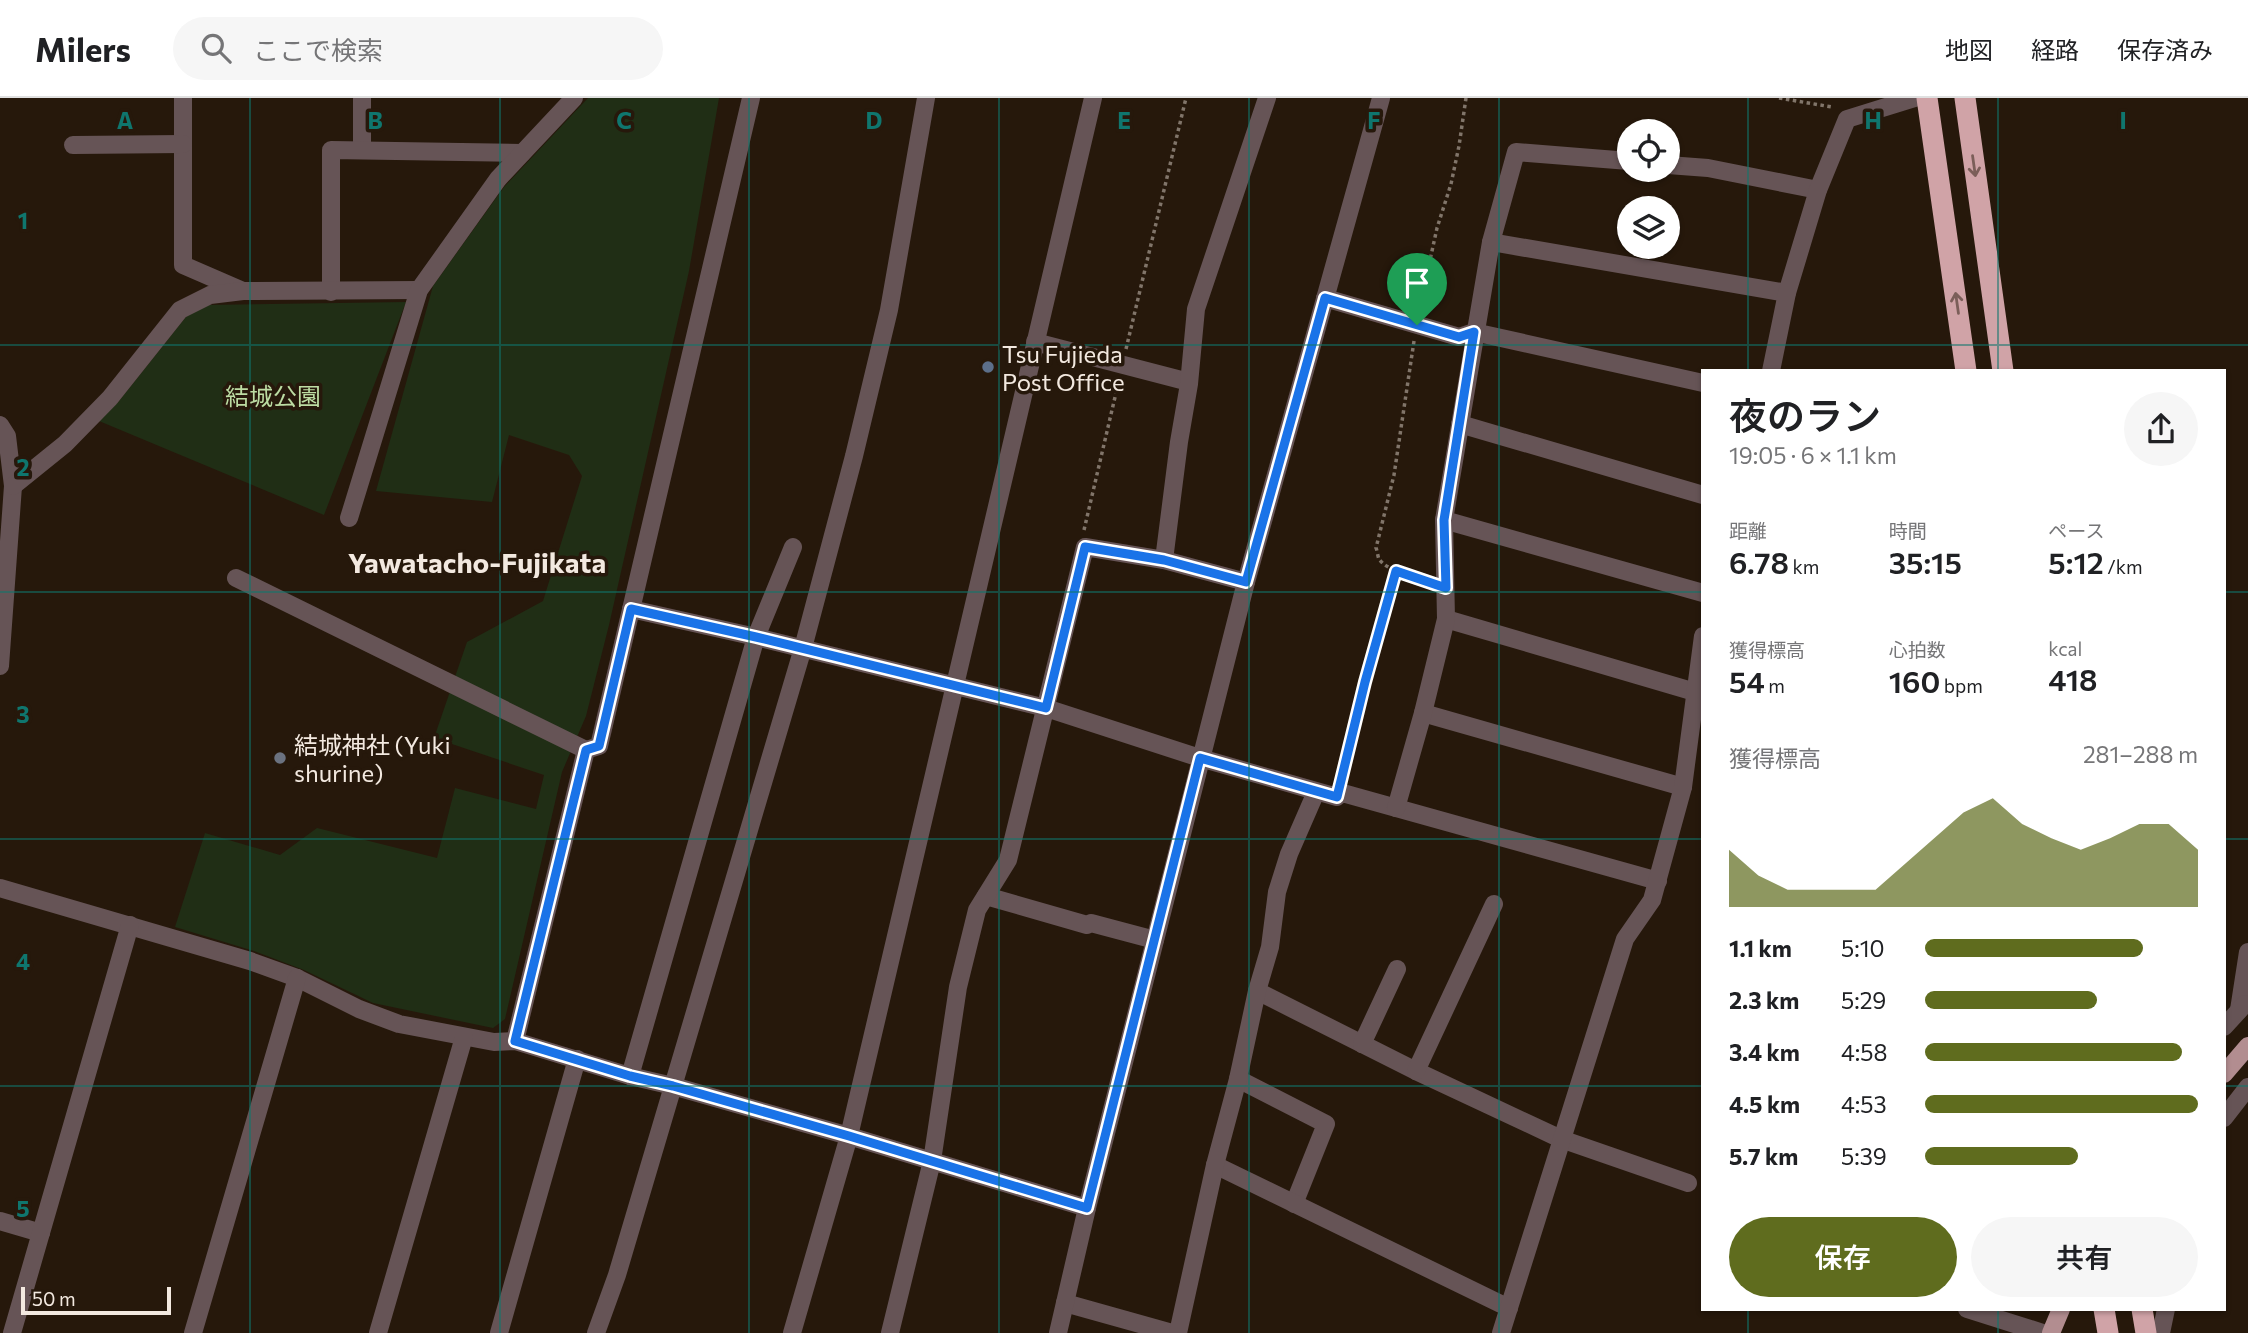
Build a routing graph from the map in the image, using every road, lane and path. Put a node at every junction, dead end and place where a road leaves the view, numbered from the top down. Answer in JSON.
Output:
{"nodes":[{"id":1,"x":183,"y":98,"type":"edge"},
{"id":2,"x":362,"y":98,"type":"edge"},
{"id":3,"x":574,"y":98,"type":"edge"},
{"id":4,"x":751,"y":98,"type":"edge"},
{"id":5,"x":926,"y":98,"type":"edge"},
{"id":6,"x":1093,"y":98,"type":"edge"},
{"id":7,"x":1186,"y":98,"type":"edge"},
{"id":8,"x":1267,"y":98,"type":"edge"},
{"id":9,"x":1381,"y":98,"type":"edge"},
{"id":10,"x":1466,"y":98,"type":"edge"},
{"id":11,"x":1779,"y":98,"type":"edge"},
{"id":12,"x":1915,"y":98,"type":"edge"},
{"id":13,"x":1927,"y":98,"type":"edge"},
{"id":14,"x":1965,"y":98,"type":"edge"},
{"id":15,"x":1847,"y":119,"type":"junction"},
{"id":16,"x":183,"y":144,"type":"junction"},
{"id":17,"x":72,"y":145,"type":"dead end"},
{"id":18,"x":362,"y":150,"type":"junction"},
{"id":19,"x":522,"y":153,"type":"junction"},
{"id":20,"x":1617,"y":160,"type":"edge"},
{"id":21,"x":1680,"y":166,"type":"edge"},
{"id":22,"x":1818,"y":190,"type":"junction"},
{"id":23,"x":1491,"y":242,"type":"junction"},
{"id":24,"x":419,"y":290,"type":"junction"},
{"id":25,"x":243,"y":291,"type":"junction"},
{"id":26,"x":331,"y":292,"type":"junction"},
{"id":27,"x":1787,"y":293,"type":"junction"},
{"id":28,"x":1325,"y":298,"type":"junction"},
{"id":29,"x":1417,"y":325,"type":"junction"},
{"id":30,"x":1474,"y":332,"type":"junction"},
{"id":31,"x":1035,"y":342,"type":"junction"},
{"id":32,"x":1123,"y":364,"type":"junction"},
{"id":33,"x":1771,"y":369,"type":"edge"},
{"id":34,"x":1966,"y":369,"type":"edge"},
{"id":35,"x":2003,"y":369,"type":"edge"},
{"id":36,"x":1189,"y":382,"type":"junction"},
{"id":37,"x":1701,"y":383,"type":"edge"},
{"id":38,"x":1460,"y":424,"type":"junction"},
{"id":39,"x":0,"y":425,"type":"edge"},
{"id":40,"x":7,"y":484,"type":"edge"},
{"id":41,"x":1701,"y":494,"type":"edge"},
{"id":42,"x":349,"y":518,"type":"dead end"},
{"id":43,"x":1444,"y":520,"type":"junction"},
{"id":44,"x":793,"y":547,"type":"dead end"},
{"id":45,"x":1085,"y":547,"type":"junction"},
{"id":46,"x":1164,"y":560,"type":"junction"},
{"id":47,"x":1396,"y":571,"type":"junction"},
{"id":48,"x":236,"y":578,"type":"dead end"},
{"id":49,"x":1246,"y":582,"type":"junction"},
{"id":50,"x":1446,"y":588,"type":"junction"},
{"id":51,"x":1701,"y":592,"type":"edge"},
{"id":52,"x":631,"y":609,"type":"junction"},
{"id":53,"x":1446,"y":619,"type":"junction"},
{"id":54,"x":756,"y":637,"type":"junction"},
{"id":55,"x":803,"y":648,"type":"junction"},
{"id":56,"x":1701,"y":656,"type":"edge"},
{"id":57,"x":0,"y":666,"type":"edge"},
{"id":58,"x":954,"y":685,"type":"junction"},
{"id":59,"x":1698,"y":686,"type":"edge"},
{"id":60,"x":1046,"y":708,"type":"junction"},
{"id":61,"x":1423,"y":713,"type":"junction"},
{"id":62,"x":586,"y":750,"type":"junction"},
{"id":63,"x":1200,"y":758,"type":"junction"},
{"id":64,"x":1683,"y":787,"type":"junction"},
{"id":65,"x":1316,"y":792,"type":"junction"},
{"id":66,"x":1338,"y":794,"type":"junction"},
{"id":67,"x":1396,"y":808,"type":"junction"},
{"id":68,"x":1658,"y":881,"type":"junction"},
{"id":69,"x":0,"y":888,"type":"edge"},
{"id":70,"x":986,"y":896,"type":"junction"},
{"id":71,"x":1494,"y":904,"type":"dead end"},
{"id":72,"x":130,"y":925,"type":"junction"},
{"id":73,"x":1154,"y":940,"type":"junction"},
{"id":74,"x":2248,"y":952,"type":"edge"},
{"id":75,"x":1396,"y":968,"type":"dead end"},
{"id":76,"x":297,"y":978,"type":"junction"},
{"id":77,"x":1256,"y":990,"type":"junction"},
{"id":78,"x":2244,"y":1006,"type":"edge"},
{"id":79,"x":2226,"y":1025,"type":"edge"},
{"id":80,"x":464,"y":1037,"type":"junction"},
{"id":81,"x":515,"y":1041,"type":"junction"},
{"id":82,"x":1362,"y":1044,"type":"junction"},
{"id":83,"x":2248,"y":1046,"type":"edge"},
{"id":84,"x":576,"y":1059,"type":"junction"},
{"id":85,"x":1416,"y":1071,"type":"junction"},
{"id":86,"x":2226,"y":1072,"type":"edge"},
{"id":87,"x":630,"y":1076,"type":"junction"},
{"id":88,"x":1238,"y":1079,"type":"junction"},
{"id":89,"x":673,"y":1086,"type":"junction"},
{"id":90,"x":2248,"y":1087,"type":"edge"},
{"id":91,"x":2235,"y":1113,"type":"edge"},
{"id":92,"x":849,"y":1136,"type":"junction"},
{"id":93,"x":1561,"y":1139,"type":"junction"},
{"id":94,"x":932,"y":1161,"type":"junction"},
{"id":95,"x":1215,"y":1165,"type":"junction"},
{"id":96,"x":1688,"y":1183,"type":"dead end"},
{"id":97,"x":1294,"y":1204,"type":"junction"},
{"id":98,"x":1087,"y":1208,"type":"junction"},
{"id":99,"x":0,"y":1221,"type":"edge"},
{"id":100,"x":41,"y":1233,"type":"junction"},
{"id":101,"x":1065,"y":1303,"type":"junction"},
{"id":102,"x":1509,"y":1308,"type":"junction"},
{"id":103,"x":1973,"y":1311,"type":"edge"},
{"id":104,"x":2060,"y":1311,"type":"edge"},
{"id":105,"x":2104,"y":1311,"type":"edge"},
{"id":106,"x":2142,"y":1311,"type":"edge"},
{"id":107,"x":2166,"y":1311,"type":"edge"},
{"id":108,"x":12,"y":1333,"type":"edge"},
{"id":109,"x":193,"y":1333,"type":"edge"},
{"id":110,"x":378,"y":1333,"type":"edge"},
{"id":111,"x":499,"y":1333,"type":"edge"},
{"id":112,"x":597,"y":1333,"type":"edge"},
{"id":113,"x":792,"y":1333,"type":"edge"},
{"id":114,"x":890,"y":1333,"type":"edge"},
{"id":115,"x":1058,"y":1333,"type":"edge"},
{"id":116,"x":1172,"y":1333,"type":"edge"},
{"id":117,"x":1178,"y":1333,"type":"edge"},
{"id":118,"x":1501,"y":1333,"type":"edge"},
{"id":119,"x":2043,"y":1333,"type":"edge"},
{"id":120,"x":2051,"y":1333,"type":"edge"},
{"id":121,"x":2108,"y":1333,"type":"edge"},
{"id":122,"x":2146,"y":1333,"type":"edge"},
{"id":123,"x":2161,"y":1333,"type":"edge"}],
"edges":[{"from":1,"to":16,"type":"street"},
{"from":2,"to":18,"type":"street"},
{"from":3,"to":19,"type":"street"},
{"from":4,"to":52,"type":"street"},
{"from":5,"to":55,"type":"street"},
{"from":6,"to":31,"type":"street"},
{"from":7,"to":32,"type":"path"},
{"from":8,"to":36,"type":"street"},
{"from":9,"to":28,"type":"street"},
{"from":10,"to":29,"type":"path"},
{"from":11,"to":15,"type":"path"},
{"from":12,"to":15,"type":"street"},
{"from":34,"to":13,"type":"highway","one_way":true},
{"from":14,"to":35,"type":"highway","one_way":true},
{"from":15,"to":22,"type":"street"},
{"from":16,"to":17,"type":"street"},
{"from":16,"to":25,"type":"street"},
{"from":18,"to":19,"type":"street"},
{"from":18,"to":26,"type":"street"},
{"from":19,"to":24,"type":"street"},
{"from":20,"to":23,"type":"street"},
{"from":21,"to":22,"type":"street"},
{"from":22,"to":27,"type":"street"},
{"from":23,"to":27,"type":"street"},
{"from":23,"to":30,"type":"street"},
{"from":24,"to":26,"type":"street"},
{"from":24,"to":42,"type":"street"},
{"from":25,"to":26,"type":"street"},
{"from":25,"to":40,"type":"street"},
{"from":27,"to":33,"type":"street"},
{"from":28,"to":29,"type":"street"},
{"from":28,"to":49,"type":"street"},
{"from":29,"to":30,"type":"street"},
{"from":29,"to":47,"type":"path"},
{"from":30,"to":37,"type":"street"},
{"from":30,"to":38,"type":"street"},
{"from":31,"to":32,"type":"street"},
{"from":31,"to":58,"type":"street"},
{"from":32,"to":36,"type":"street"},
{"from":32,"to":45,"type":"path"},
{"from":36,"to":46,"type":"street"},
{"from":38,"to":41,"type":"street"},
{"from":38,"to":43,"type":"street"},
{"from":39,"to":40,"type":"street"},
{"from":40,"to":57,"type":"street"},
{"from":43,"to":50,"type":"street"},
{"from":43,"to":51,"type":"street"},
{"from":44,"to":54,"type":"street"},
{"from":45,"to":46,"type":"street"},
{"from":45,"to":60,"type":"street"},
{"from":46,"to":49,"type":"street"},
{"from":47,"to":50,"type":"path"},
{"from":47,"to":66,"type":"path"},
{"from":48,"to":62,"type":"street"},
{"from":49,"to":63,"type":"street"},
{"from":50,"to":53,"type":"street"},
{"from":52,"to":54,"type":"street"},
{"from":52,"to":62,"type":"street"},
{"from":53,"to":59,"type":"street"},
{"from":53,"to":61,"type":"street"},
{"from":54,"to":55,"type":"street"},
{"from":54,"to":87,"type":"street"},
{"from":55,"to":58,"type":"street"},
{"from":55,"to":89,"type":"street"},
{"from":56,"to":59,"type":"street"},
{"from":58,"to":60,"type":"street"},
{"from":58,"to":92,"type":"street"},
{"from":59,"to":64,"type":"street"},
{"from":60,"to":63,"type":"street"},
{"from":60,"to":70,"type":"street"},
{"from":61,"to":64,"type":"street"},
{"from":61,"to":67,"type":"street"},
{"from":62,"to":81,"type":"street"},
{"from":63,"to":65,"type":"street"},
{"from":63,"to":73,"type":"street"},
{"from":64,"to":68,"type":"street"},
{"from":65,"to":66,"type":"street"},
{"from":65,"to":77,"type":"street"},
{"from":66,"to":67,"type":"street"},
{"from":67,"to":68,"type":"street"},
{"from":68,"to":93,"type":"street"},
{"from":69,"to":72,"type":"street"},
{"from":70,"to":73,"type":"street"},
{"from":70,"to":94,"type":"street"},
{"from":71,"to":85,"type":"street"},
{"from":72,"to":76,"type":"street"},
{"from":72,"to":100,"type":"street"},
{"from":73,"to":98,"type":"street"},
{"from":74,"to":78,"type":"street"},
{"from":75,"to":82,"type":"street"},
{"from":76,"to":80,"type":"street"},
{"from":76,"to":109,"type":"street"},
{"from":77,"to":82,"type":"street"},
{"from":77,"to":88,"type":"street"},
{"from":78,"to":79,"type":"street"},
{"from":80,"to":81,"type":"street"},
{"from":80,"to":110,"type":"street"},
{"from":81,"to":84,"type":"street"},
{"from":82,"to":85,"type":"street"},
{"from":83,"to":86,"type":"main road"},
{"from":84,"to":87,"type":"street"},
{"from":84,"to":111,"type":"street"},
{"from":85,"to":93,"type":"street"},
{"from":87,"to":89,"type":"street"},
{"from":88,"to":95,"type":"street"},
{"from":88,"to":97,"type":"street"},
{"from":89,"to":92,"type":"street"},
{"from":89,"to":112,"type":"street"},
{"from":90,"to":91,"type":"street"},
{"from":92,"to":94,"type":"street"},
{"from":92,"to":113,"type":"street"},
{"from":93,"to":96,"type":"street"},
{"from":93,"to":102,"type":"street"},
{"from":94,"to":98,"type":"street"},
{"from":94,"to":114,"type":"street"},
{"from":95,"to":97,"type":"street"},
{"from":95,"to":117,"type":"street"},
{"from":97,"to":102,"type":"street"},
{"from":98,"to":101,"type":"street"},
{"from":99,"to":100,"type":"street"},
{"from":100,"to":108,"type":"street"},
{"from":101,"to":115,"type":"street"},
{"from":101,"to":116,"type":"street"},
{"from":102,"to":118,"type":"street"},
{"from":103,"to":119,"type":"street"},
{"from":104,"to":120,"type":"main road"},
{"from":105,"to":121,"type":"highway"},
{"from":106,"to":122,"type":"highway"},
{"from":107,"to":123,"type":"street"}]}
